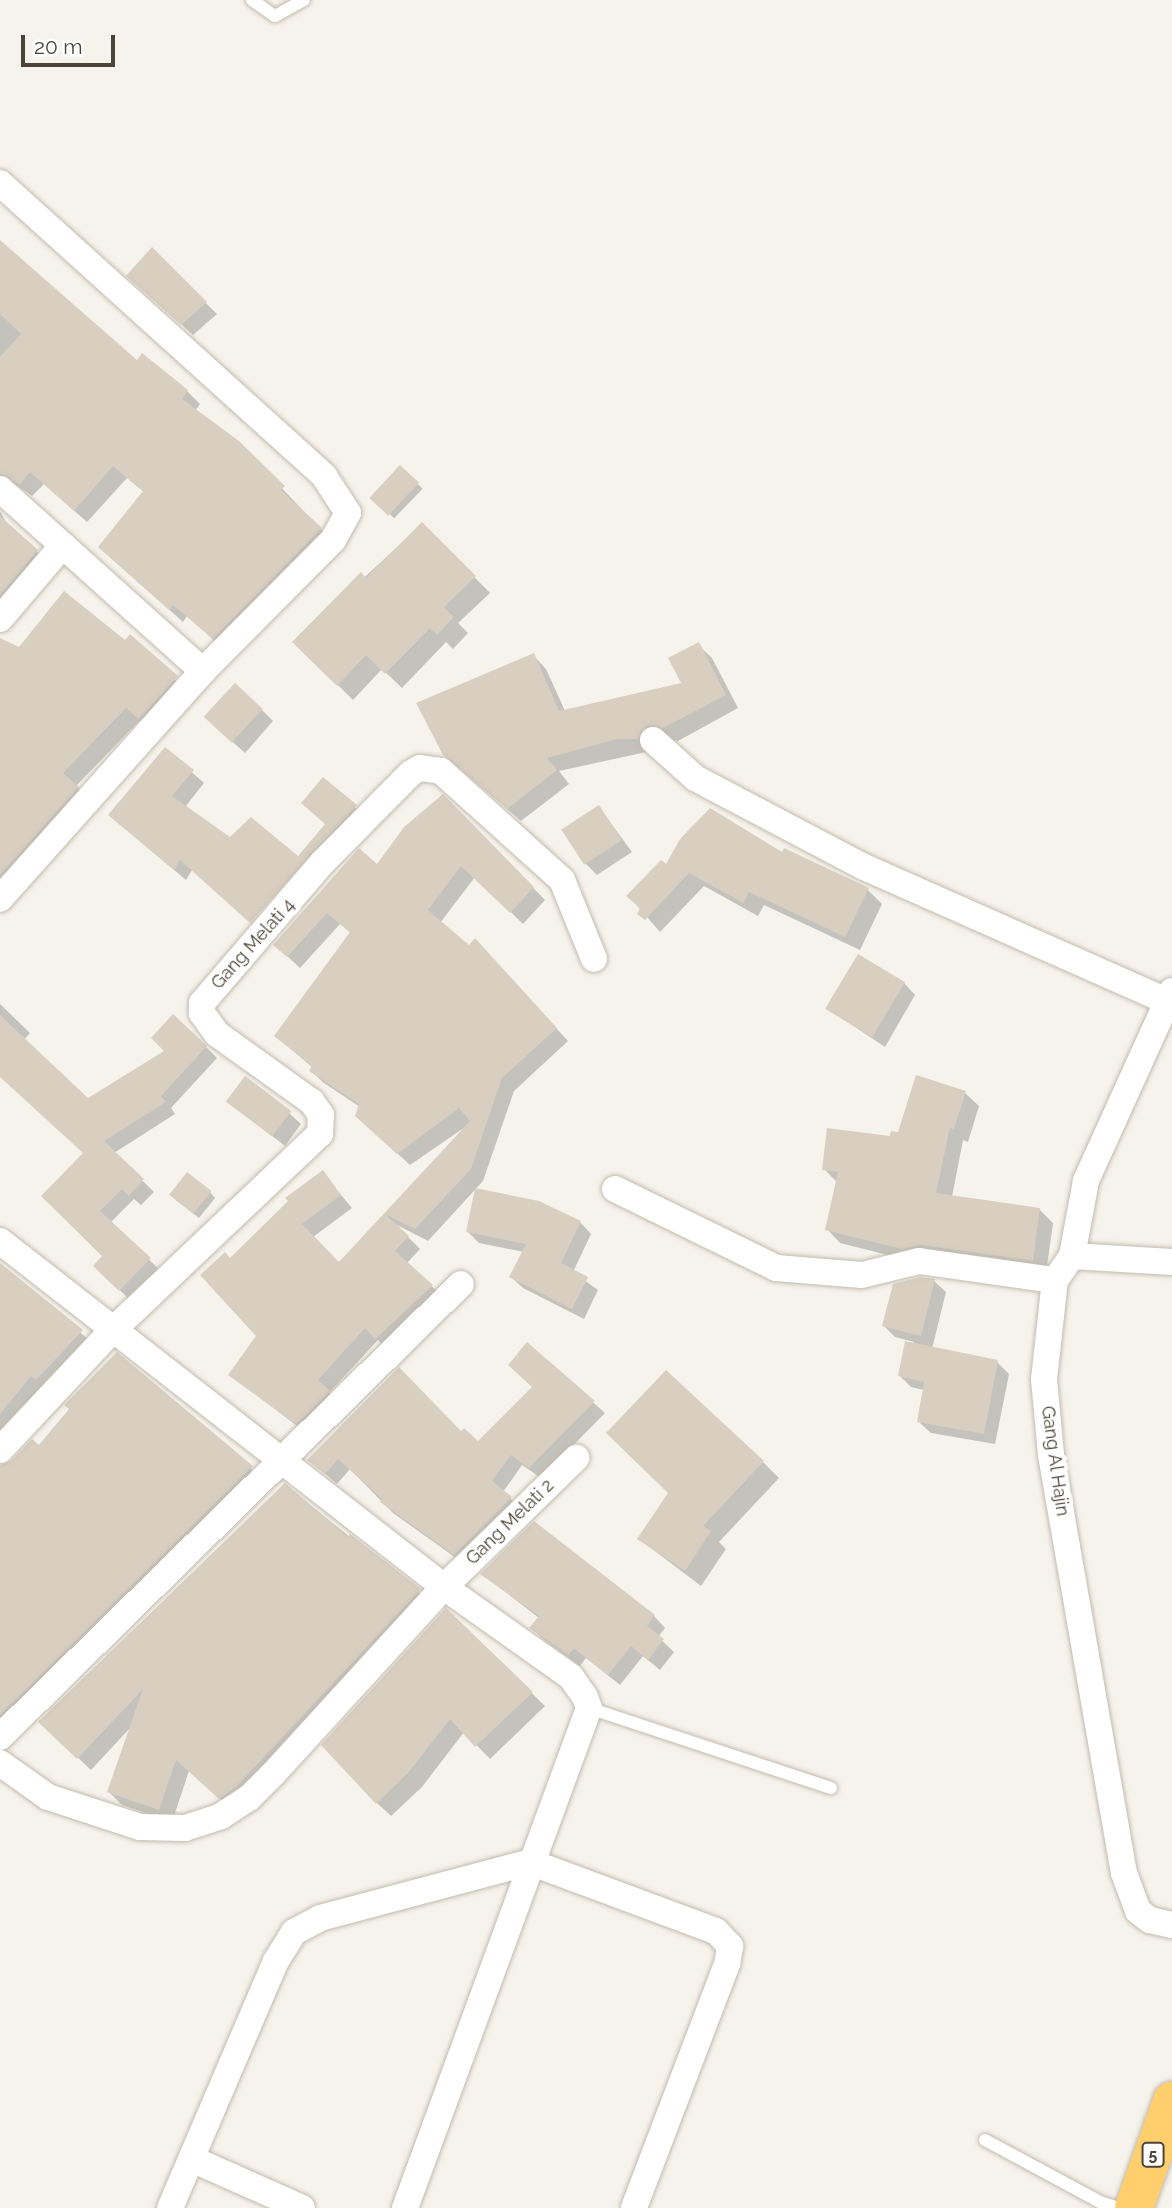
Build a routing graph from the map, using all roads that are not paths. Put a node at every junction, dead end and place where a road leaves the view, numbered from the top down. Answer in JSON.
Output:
{"nodes":[{"id":1,"x":252,"y":0,"type":"edge"},
{"id":2,"x":304,"y":0,"type":"edge"},
{"id":3,"x":0,"y":183,"type":"edge"},
{"id":4,"x":0,"y":489,"type":"edge"},
{"id":5,"x":63,"y":545,"type":"junction"},
{"id":6,"x":0,"y":619,"type":"edge"},
{"id":7,"x":203,"y":671,"type":"junction"},
{"id":8,"x":653,"y":740,"type":"dead end"},
{"id":9,"x":0,"y":898,"type":"edge"},
{"id":10,"x":594,"y":959,"type":"dead end"},
{"id":11,"x":1169,"y":996,"type":"edge"},
{"id":12,"x":615,"y":1189,"type":"dead end"},
{"id":13,"x":0,"y":1241,"type":"edge"},
{"id":14,"x":1072,"y":1256,"type":"junction"},
{"id":15,"x":1172,"y":1262,"type":"edge"},
{"id":16,"x":1055,"y":1280,"type":"junction"},
{"id":17,"x":461,"y":1284,"type":"dead end"},
{"id":18,"x":111,"y":1332,"type":"junction"},
{"id":19,"x":0,"y":1450,"type":"edge"},
{"id":20,"x":282,"y":1457,"type":"junction"},
{"id":21,"x":576,"y":1458,"type":"dead end"},
{"id":22,"x":444,"y":1587,"type":"junction"},
{"id":23,"x":589,"y":1708,"type":"junction"},
{"id":24,"x":0,"y":1737,"type":"edge"},
{"id":25,"x":0,"y":1763,"type":"edge"},
{"id":26,"x":831,"y":1788,"type":"dead end"},
{"id":27,"x":530,"y":1862,"type":"junction"},
{"id":28,"x":1172,"y":1925,"type":"edge"},
{"id":29,"x":1172,"y":2101,"type":"edge"},
{"id":30,"x":985,"y":2140,"type":"dead end"},
{"id":31,"x":194,"y":2160,"type":"junction"},
{"id":32,"x":170,"y":2208,"type":"edge"},
{"id":33,"x":302,"y":2208,"type":"edge"},
{"id":34,"x":405,"y":2208,"type":"edge"},
{"id":35,"x":634,"y":2208,"type":"edge"},
{"id":36,"x":1118,"y":2208,"type":"edge"},
{"id":37,"x":1134,"y":2208,"type":"edge"}],
"edges":[{"from":1,"to":2,"type":"lane"},
{"from":3,"to":7,"type":"street"},
{"from":4,"to":5,"type":"street"},
{"from":5,"to":6,"type":"street"},
{"from":5,"to":7,"type":"street"},
{"from":7,"to":9,"type":"street"},
{"from":8,"to":11,"type":"street"},
{"from":10,"to":18,"type":"street","name":"Gang Melati 4"},
{"from":11,"to":14,"type":"street","name":"Gang Al Hajin"},
{"from":12,"to":16,"type":"street"},
{"from":13,"to":18,"type":"street"},
{"from":14,"to":15,"type":"street"},
{"from":14,"to":16,"type":"street","name":"Gang Al Hajin"},
{"from":16,"to":28,"type":"street","name":"Gang Al Hajin"},
{"from":17,"to":20,"type":"street"},
{"from":18,"to":19,"type":"street"},
{"from":18,"to":20,"type":"street"},
{"from":20,"to":22,"type":"street"},
{"from":20,"to":24,"type":"street"},
{"from":21,"to":22,"type":"street","name":"Gang Melati 2"},
{"from":22,"to":23,"type":"street"},
{"from":22,"to":25,"type":"street","name":"Gang Melati 2"},
{"from":23,"to":26,"type":"lane"},
{"from":23,"to":27,"type":"street"},
{"from":27,"to":31,"type":"street"},
{"from":27,"to":34,"type":"street"},
{"from":27,"to":35,"type":"street"},
{"from":29,"to":37,"type":"highway","number":"5"},
{"from":30,"to":36,"type":"lane"},
{"from":31,"to":32,"type":"street"},
{"from":31,"to":33,"type":"street"}]}
